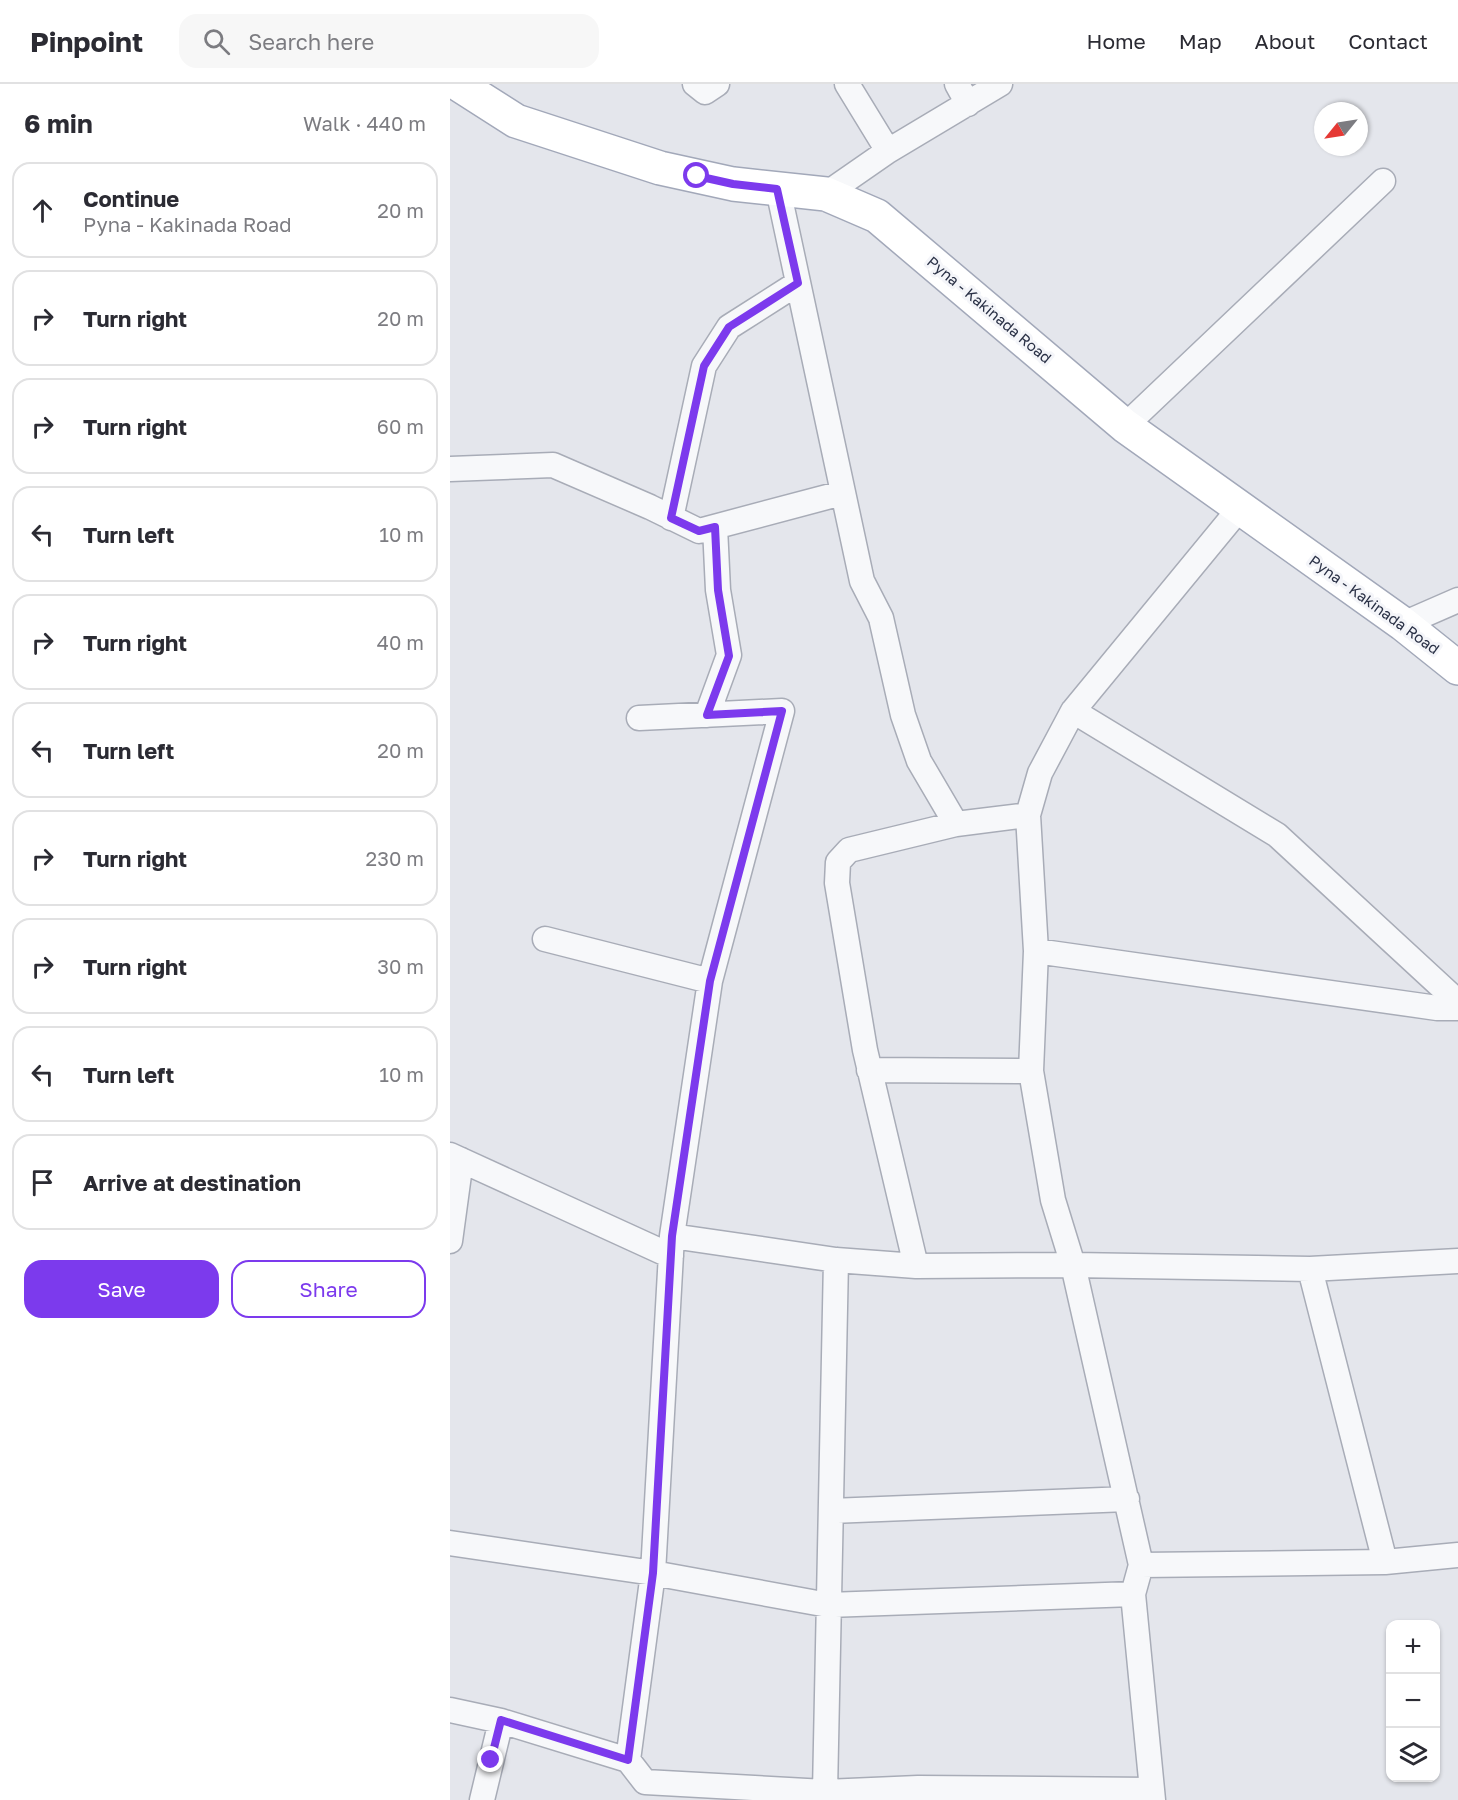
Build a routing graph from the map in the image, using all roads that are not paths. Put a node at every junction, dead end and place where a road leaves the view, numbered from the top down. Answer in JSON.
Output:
{"nodes":[{"id":1,"x":458,"y":84,"type":"edge"},
{"id":2,"x":695,"y":84,"type":"edge"},
{"id":3,"x":717,"y":84,"type":"edge"},
{"id":4,"x":847,"y":84,"type":"edge"},
{"id":5,"x":1000,"y":84,"type":"edge"},
{"id":6,"x":963,"y":94,"type":"edge"},
{"id":7,"x":888,"y":152,"type":"junction"},
{"id":8,"x":1383,"y":181,"type":"dead end"},
{"id":9,"x":777,"y":189,"type":"junction"},
{"id":10,"x":826,"y":194,"type":"junction"},
{"id":11,"x":798,"y":283,"type":"junction"},
{"id":12,"x":1125,"y":426,"type":"junction"},
{"id":13,"x":450,"y":469,"type":"edge"},
{"id":14,"x":843,"y":493,"type":"junction"},
{"id":15,"x":1240,"y":508,"type":"junction"},
{"id":16,"x":671,"y":518,"type":"junction"},
{"id":17,"x":715,"y":527,"type":"junction"},
{"id":18,"x":1458,"y":600,"type":"edge"},
{"id":19,"x":1403,"y":624,"type":"junction"},
{"id":20,"x":1458,"y":668,"type":"edge"},
{"id":21,"x":1073,"y":711,"type":"junction"},
{"id":22,"x":707,"y":715,"type":"junction"},
{"id":23,"x":639,"y":718,"type":"dead end"},
{"id":24,"x":1028,"y":815,"type":"junction"},
{"id":25,"x":956,"y":824,"type":"junction"},
{"id":26,"x":545,"y":939,"type":"dead end"},
{"id":27,"x":1036,"y":951,"type":"junction"},
{"id":28,"x":710,"y":981,"type":"junction"},
{"id":29,"x":1458,"y":1002,"type":"edge"},
{"id":30,"x":1458,"y":1008,"type":"edge"},
{"id":31,"x":869,"y":1070,"type":"junction"},
{"id":32,"x":1031,"y":1071,"type":"junction"},
{"id":33,"x":456,"y":1157,"type":"edge"},
{"id":34,"x":450,"y":1241,"type":"edge"},
{"id":35,"x":672,"y":1246,"type":"junction"},
{"id":36,"x":836,"y":1260,"type":"junction"},
{"id":37,"x":1458,"y":1261,"type":"edge"},
{"id":38,"x":1073,"y":1265,"type":"junction"},
{"id":39,"x":916,"y":1266,"type":"junction"},
{"id":40,"x":1310,"y":1269,"type":"junction"},
{"id":41,"x":1127,"y":1499,"type":"junction"},
{"id":42,"x":831,"y":1511,"type":"junction"},
{"id":43,"x":450,"y":1543,"type":"edge"},
{"id":44,"x":1458,"y":1555,"type":"edge"},
{"id":45,"x":1385,"y":1562,"type":"junction"},
{"id":46,"x":1141,"y":1565,"type":"junction"},
{"id":47,"x":653,"y":1573,"type":"junction"},
{"id":48,"x":1133,"y":1594,"type":"junction"},
{"id":49,"x":828,"y":1605,"type":"junction"},
{"id":50,"x":450,"y":1710,"type":"edge"},
{"id":51,"x":501,"y":1720,"type":"junction"},
{"id":52,"x":628,"y":1760,"type":"junction"},
{"id":53,"x":643,"y":1791,"type":"edge"},
{"id":54,"x":825,"y":1792,"type":"junction"},
{"id":55,"x":918,"y":1794,"type":"edge"},
{"id":56,"x":1152,"y":1795,"type":"edge"},
{"id":57,"x":482,"y":1800,"type":"edge"}],
"edges":[{"from":1,"to":9,"type":"main road","name":"Pyna - Kakinada Road"},
{"from":2,"to":3,"type":"street"},
{"from":4,"to":7,"type":"street"},
{"from":5,"to":6,"type":"street"},
{"from":6,"to":7,"type":"street"},
{"from":7,"to":10,"type":"street"},
{"from":8,"to":12,"type":"street"},
{"from":9,"to":10,"type":"main road","name":"Pyna - Kakinada Road"},
{"from":9,"to":11,"type":"street"},
{"from":10,"to":12,"type":"main road","name":"Pyna - Kakinada Road"},
{"from":11,"to":14,"type":"street"},
{"from":11,"to":16,"type":"street"},
{"from":12,"to":15,"type":"main road","name":"Pyna - Kakinada Road"},
{"from":13,"to":16,"type":"street"},
{"from":14,"to":17,"type":"street"},
{"from":14,"to":25,"type":"street"},
{"from":15,"to":19,"type":"main road","name":"Pyna - Kakinada Road"},
{"from":15,"to":21,"type":"street"},
{"from":16,"to":17,"type":"street"},
{"from":17,"to":22,"type":"street"},
{"from":18,"to":19,"type":"street"},
{"from":19,"to":20,"type":"main road","name":"Pyna - Kakinada Road"},
{"from":21,"to":24,"type":"street"},
{"from":21,"to":29,"type":"street"},
{"from":22,"to":23,"type":"street"},
{"from":22,"to":28,"type":"street"},
{"from":24,"to":25,"type":"street"},
{"from":24,"to":27,"type":"street"},
{"from":25,"to":31,"type":"street"},
{"from":26,"to":28,"type":"street"},
{"from":27,"to":30,"type":"street"},
{"from":27,"to":32,"type":"street"},
{"from":28,"to":35,"type":"street"},
{"from":31,"to":32,"type":"street"},
{"from":31,"to":39,"type":"street"},
{"from":32,"to":38,"type":"street"},
{"from":33,"to":34,"type":"street"},
{"from":33,"to":35,"type":"street"},
{"from":35,"to":36,"type":"street"},
{"from":35,"to":47,"type":"street"},
{"from":36,"to":39,"type":"street"},
{"from":36,"to":42,"type":"street"},
{"from":37,"to":40,"type":"street"},
{"from":38,"to":39,"type":"street"},
{"from":38,"to":40,"type":"street"},
{"from":38,"to":41,"type":"street"},
{"from":40,"to":45,"type":"street"},
{"from":41,"to":42,"type":"street"},
{"from":41,"to":46,"type":"street"},
{"from":42,"to":49,"type":"street"},
{"from":43,"to":47,"type":"street"},
{"from":44,"to":45,"type":"street"},
{"from":45,"to":46,"type":"street"},
{"from":46,"to":48,"type":"street"},
{"from":47,"to":49,"type":"street"},
{"from":47,"to":52,"type":"street"},
{"from":48,"to":49,"type":"street"},
{"from":48,"to":56,"type":"street"},
{"from":49,"to":54,"type":"street"},
{"from":50,"to":51,"type":"street"},
{"from":51,"to":52,"type":"street"},
{"from":51,"to":57,"type":"street"},
{"from":52,"to":53,"type":"street"},
{"from":53,"to":54,"type":"street"},
{"from":54,"to":55,"type":"street"},
{"from":55,"to":56,"type":"street"}]}
